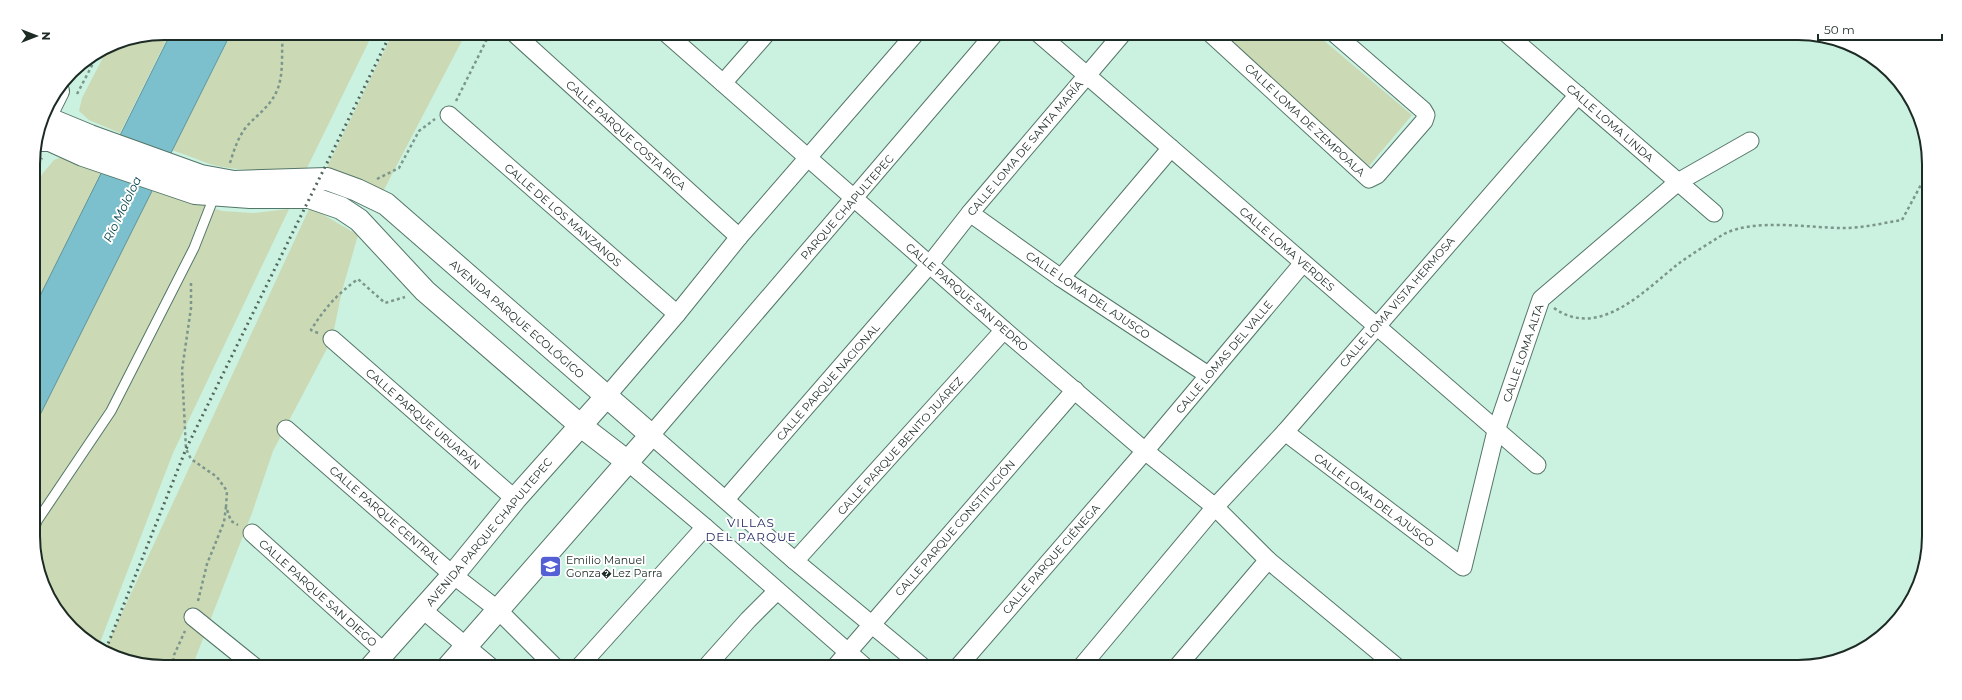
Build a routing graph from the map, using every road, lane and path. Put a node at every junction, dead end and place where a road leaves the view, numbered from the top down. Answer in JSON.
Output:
{"nodes":[{"id":1,"x":283,"y":40,"type":"edge"},
{"id":2,"x":522,"y":40,"type":"edge"},
{"id":3,"x":674,"y":40,"type":"edge"},
{"id":4,"x":762,"y":40,"type":"edge"},
{"id":5,"x":910,"y":40,"type":"edge"},
{"id":6,"x":989,"y":40,"type":"edge"},
{"id":7,"x":1046,"y":40,"type":"edge"},
{"id":8,"x":1117,"y":40,"type":"edge"},
{"id":9,"x":1218,"y":40,"type":"edge"},
{"id":10,"x":1342,"y":40,"type":"edge"},
{"id":11,"x":1514,"y":40,"type":"edge"},
{"id":12,"x":1086,"y":75,"type":"junction"},
{"id":13,"x":723,"y":83,"type":"junction"},
{"id":14,"x":1578,"y":96,"type":"junction"},
{"id":15,"x":449,"y":115,"type":"dead end"},
{"id":16,"x":47,"y":122,"type":"edge"},
{"id":17,"x":42,"y":140,"type":"edge"},
{"id":18,"x":1750,"y":141,"type":"dead end"},
{"id":19,"x":87,"y":146,"type":"junction"},
{"id":20,"x":1171,"y":148,"type":"junction"},
{"id":21,"x":808,"y":158,"type":"junction"},
{"id":22,"x":1678,"y":182,"type":"junction"},
{"id":23,"x":1922,"y":183,"type":"edge"},
{"id":24,"x":208,"y":186,"type":"junction"},
{"id":25,"x":375,"y":198,"type":"junction"},
{"id":26,"x":855,"y":198,"type":"junction"},
{"id":27,"x":970,"y":213,"type":"junction"},
{"id":28,"x":1714,"y":213,"type":"dead end"},
{"id":29,"x":359,"y":220,"type":"junction"},
{"id":30,"x":739,"y":238,"type":"junction"},
{"id":31,"x":1303,"y":263,"type":"junction"},
{"id":32,"x":930,"y":264,"type":"junction"},
{"id":33,"x":190,"y":277,"type":"dead end"},
{"id":34,"x":1061,"y":278,"type":"junction"},
{"id":35,"x":425,"y":291,"type":"junction"},
{"id":36,"x":1541,"y":299,"type":"junction"},
{"id":37,"x":677,"y":314,"type":"junction"},
{"id":38,"x":1376,"y":327,"type":"junction"},
{"id":39,"x":1004,"y":330,"type":"junction"},
{"id":40,"x":332,"y":339,"type":"joint"},
{"id":41,"x":1208,"y":375,"type":"junction"},
{"id":42,"x":1075,"y":390,"type":"junction"},
{"id":43,"x":606,"y":397,"type":"junction"},
{"id":44,"x":581,"y":426,"type":"junction"},
{"id":45,"x":286,"y":429,"type":"dead end"},
{"id":46,"x":1284,"y":432,"type":"junction"},
{"id":47,"x":1496,"y":432,"type":"junction"},
{"id":48,"x":651,"y":435,"type":"junction"},
{"id":49,"x":1145,"y":451,"type":"junction"},
{"id":50,"x":629,"y":463,"type":"junction"},
{"id":51,"x":1537,"y":465,"type":"dead end"},
{"id":52,"x":515,"y":499,"type":"junction"},
{"id":53,"x":726,"y":499,"type":"junction"},
{"id":54,"x":226,"y":507,"type":"junction"},
{"id":55,"x":1215,"y":507,"type":"junction"},
{"id":56,"x":40,"y":517,"type":"edge"},
{"id":57,"x":705,"y":527,"type":"junction"},
{"id":58,"x":252,"y":534,"type":"joint"},
{"id":59,"x":1268,"y":560,"type":"junction"},
{"id":60,"x":795,"y":561,"type":"junction"},
{"id":61,"x":1463,"y":567,"type":"joint"},
{"id":62,"x":453,"y":575,"type":"junction"},
{"id":63,"x":777,"y":591,"type":"junction"},
{"id":64,"x":497,"y":609,"type":"junction"},
{"id":65,"x":423,"y":610,"type":"junction"},
{"id":66,"x":193,"y":616,"type":"junction"},
{"id":67,"x":871,"y":625,"type":"junction"},
{"id":68,"x":467,"y":646,"type":"junction"},
{"id":69,"x":849,"y":652,"type":"junction"},
{"id":70,"x":378,"y":659,"type":"edge"},
{"id":71,"x":174,"y":660,"type":"edge"},
{"id":72,"x":246,"y":660,"type":"edge"},
{"id":73,"x":454,"y":660,"type":"edge"},
{"id":74,"x":483,"y":660,"type":"edge"},
{"id":75,"x":548,"y":660,"type":"edge"},
{"id":76,"x":585,"y":660,"type":"edge"},
{"id":77,"x":713,"y":660,"type":"edge"},
{"id":78,"x":842,"y":660,"type":"edge"},
{"id":79,"x":858,"y":660,"type":"edge"},
{"id":80,"x":914,"y":660,"type":"edge"},
{"id":81,"x":964,"y":660,"type":"edge"},
{"id":82,"x":1087,"y":660,"type":"edge"},
{"id":83,"x":1183,"y":660,"type":"edge"},
{"id":84,"x":1389,"y":660,"type":"edge"}],
"edges":[{"from":1,"to":24,"type":"path"},
{"from":2,"to":30,"type":"street","name":"CALLE PARQUE COSTA RICA"},
{"from":3,"to":13,"type":"street","name":"CALLE PARQUE SAN PEDRO"},
{"from":4,"to":13,"type":"street"},
{"from":5,"to":21,"type":"street"},
{"from":6,"to":26,"type":"street","name":"PARQUE CHAPULTEPEC"},
{"from":7,"to":12,"type":"street","name":"CALLE LOMA VERDES"},
{"from":8,"to":12,"type":"street","name":"CALLE LOMA DE SANTA MARÍA"},
{"from":9,"to":10,"type":"street","name":"CALLE LOMA DE ZEMPOALA"},
{"from":11,"to":14,"type":"street","name":"CALLE LOMA LINDA"},
{"from":12,"to":20,"type":"street","name":"CALLE LOMA VERDES"},
{"from":12,"to":27,"type":"street","name":"CALLE LOMA DE SANTA MARÍA"},
{"from":13,"to":21,"type":"street","name":"CALLE PARQUE SAN PEDRO"},
{"from":14,"to":22,"type":"street","name":"CALLE LOMA LINDA"},
{"from":14,"to":38,"type":"street","name":"CALLE LOMA VISTA HERMOSA"},
{"from":15,"to":37,"type":"street","name":"CALLE DE LOS MANZANOS"},
{"from":16,"to":19,"type":"street","name":"AVENIDA PARQUE ECOLÓGICO"},
{"from":17,"to":19,"type":"street","name":"AVENIDA PARQUE ECOLÓGICO"},
{"from":18,"to":22,"type":"street","name":"CALLE LOMA ALTA"},
{"from":19,"to":24,"type":"street","name":"AVENIDA PARQUE ECOLÓGICO"},
{"from":20,"to":31,"type":"street","name":"CALLE LOMA VERDES"},
{"from":20,"to":34,"type":"street"},
{"from":21,"to":26,"type":"street","name":"CALLE PARQUE SAN PEDRO"},
{"from":21,"to":30,"type":"street"},
{"from":22,"to":28,"type":"street","name":"CALLE LOMA LINDA"},
{"from":22,"to":36,"type":"street","name":"CALLE LOMA ALTA"},
{"from":23,"to":36,"type":"path"},
{"from":24,"to":25,"type":"street","name":"AVENIDA PARQUE ECOLÓGICO"},
{"from":24,"to":29,"type":"street","name":"AVENIDA PARQUE ECOLÓGICO"},
{"from":24,"to":56,"type":"lane"},
{"from":25,"to":29,"type":"street"},
{"from":25,"to":43,"type":"street","name":"AVENIDA PARQUE ECOLÓGICO"},
{"from":26,"to":32,"type":"street","name":"CALLE PARQUE SAN PEDRO"},
{"from":26,"to":48,"type":"street","name":"PARQUE CHAPULTEPEC"},
{"from":27,"to":32,"type":"street","name":"CALLE LOMA DE SANTA MARÍA"},
{"from":27,"to":34,"type":"street","name":"CALLE LOMA DEL AJUSCO"},
{"from":29,"to":35,"type":"street","name":"AVENIDA PARQUE ECOLÓGICO"},
{"from":30,"to":37,"type":"street"},
{"from":31,"to":38,"type":"street","name":"CALLE LOMA VERDES"},
{"from":31,"to":41,"type":"street","name":"CALLE LOMAS DEL VALLE"},
{"from":32,"to":39,"type":"street","name":"CALLE PARQUE SAN PEDRO"},
{"from":32,"to":53,"type":"street","name":"CALLE PARQUE NACIONAL"},
{"from":33,"to":54,"type":"path"},
{"from":34,"to":41,"type":"street","name":"CALLE LOMA DEL AJUSCO"},
{"from":35,"to":40,"type":"path"},
{"from":35,"to":44,"type":"street","name":"AVENIDA PARQUE ECOLÓGICO"},
{"from":36,"to":47,"type":"street","name":"CALLE LOMA ALTA"},
{"from":37,"to":43,"type":"street"},
{"from":38,"to":46,"type":"street","name":"CALLE LOMA VISTA HERMOSA"},
{"from":38,"to":47,"type":"street","name":"CALLE LOMA VERDES"},
{"from":39,"to":42,"type":"street","name":"CALLE PARQUE SAN PEDRO"},
{"from":39,"to":60,"type":"street","name":"CALLE PARQUE BENITO JUÁREZ"},
{"from":40,"to":52,"type":"street","name":"CALLE PARQUE URUAPÁN"},
{"from":41,"to":49,"type":"street","name":"CALLE LOMAS DEL VALLE"},
{"from":42,"to":49,"type":"street","name":"CALLE PARQUE SAN PEDRO"},
{"from":42,"to":67,"type":"street","name":"CALLE PARQUE CONSTITUCIÓN"},
{"from":43,"to":44,"type":"street","name":"AVENIDA PARQUE CHAPULTEPEC"},
{"from":43,"to":48,"type":"street","name":"AVENIDA PARQUE ECOLÓGICO"},
{"from":44,"to":50,"type":"street","name":"AVENIDA PARQUE ECOLÓGICO"},
{"from":44,"to":52,"type":"street","name":"AVENIDA PARQUE CHAPULTEPEC"},
{"from":45,"to":62,"type":"street","name":"CALLE PARQUE CENTRAL"},
{"from":46,"to":55,"type":"street","name":"CALLE LOMA VISTA HERMOSA"},
{"from":46,"to":61,"type":"street","name":"CALLE LOMA DEL AJUSCO"},
{"from":47,"to":51,"type":"street","name":"CALLE LOMA VERDES"},
{"from":47,"to":61,"type":"street","name":"CALLE LOMA ALTA"},
{"from":48,"to":50,"type":"street"},
{"from":48,"to":53,"type":"street","name":"AVENIDA PARQUE ECOLÓGICO"},
{"from":49,"to":55,"type":"street","name":"CALLE PARQUE SAN PEDRO"},
{"from":49,"to":81,"type":"street","name":"CALLE PARQUE CIÉNEGA"},
{"from":50,"to":57,"type":"street","name":"AVENIDA PARQUE ECOLÓGICO"},
{"from":50,"to":64,"type":"street"},
{"from":52,"to":62,"type":"street","name":"AVENIDA PARQUE CHAPULTEPEC"},
{"from":53,"to":60,"type":"street","name":"AVENIDA PARQUE ECOLÓGICO"},
{"from":54,"to":58,"type":"path"},
{"from":54,"to":66,"type":"path"},
{"from":55,"to":59,"type":"street","name":"CALLE PARQUE SAN PEDRO"},
{"from":55,"to":82,"type":"street","name":"CALLE LOMA VISTA HERMOSA"},
{"from":57,"to":63,"type":"street","name":"AVENIDA PARQUE ECOLÓGICO"},
{"from":57,"to":76,"type":"street"},
{"from":58,"to":70,"type":"street","name":"CALLE PARQUE SAN DIEGO"},
{"from":59,"to":83,"type":"street"},
{"from":59,"to":84,"type":"street","name":"CALLE PARQUE SAN PEDRO"},
{"from":60,"to":67,"type":"street","name":"AVENIDA PARQUE ECOLÓGICO"},
{"from":62,"to":64,"type":"street","name":"CALLE PARQUE CENTRAL"},
{"from":62,"to":65,"type":"street","name":"AVENIDA PARQUE CHAPULTEPEC"},
{"from":63,"to":69,"type":"street","name":"AVENIDA PARQUE ECOLÓGICO"},
{"from":63,"to":77,"type":"street"},
{"from":64,"to":68,"type":"street"},
{"from":64,"to":75,"type":"street","name":"CALLE PARQUE CENTRAL"},
{"from":65,"to":68,"type":"street"},
{"from":65,"to":70,"type":"street","name":"AVENIDA PARQUE CHAPULTEPEC"},
{"from":66,"to":71,"type":"path"},
{"from":66,"to":72,"type":"street"},
{"from":67,"to":69,"type":"street","name":"CALLE PARQUE CONSTITUCIÓN"},
{"from":67,"to":80,"type":"street","name":"AVENIDA PARQUE ECOLÓGICO"},
{"from":68,"to":73,"type":"street"},
{"from":68,"to":74,"type":"street"},
{"from":69,"to":78,"type":"street","name":"CALLE PARQUE CONSTITUCIÓN"},
{"from":69,"to":79,"type":"street","name":"AVENIDA PARQUE ECOLÓGICO"}]}
